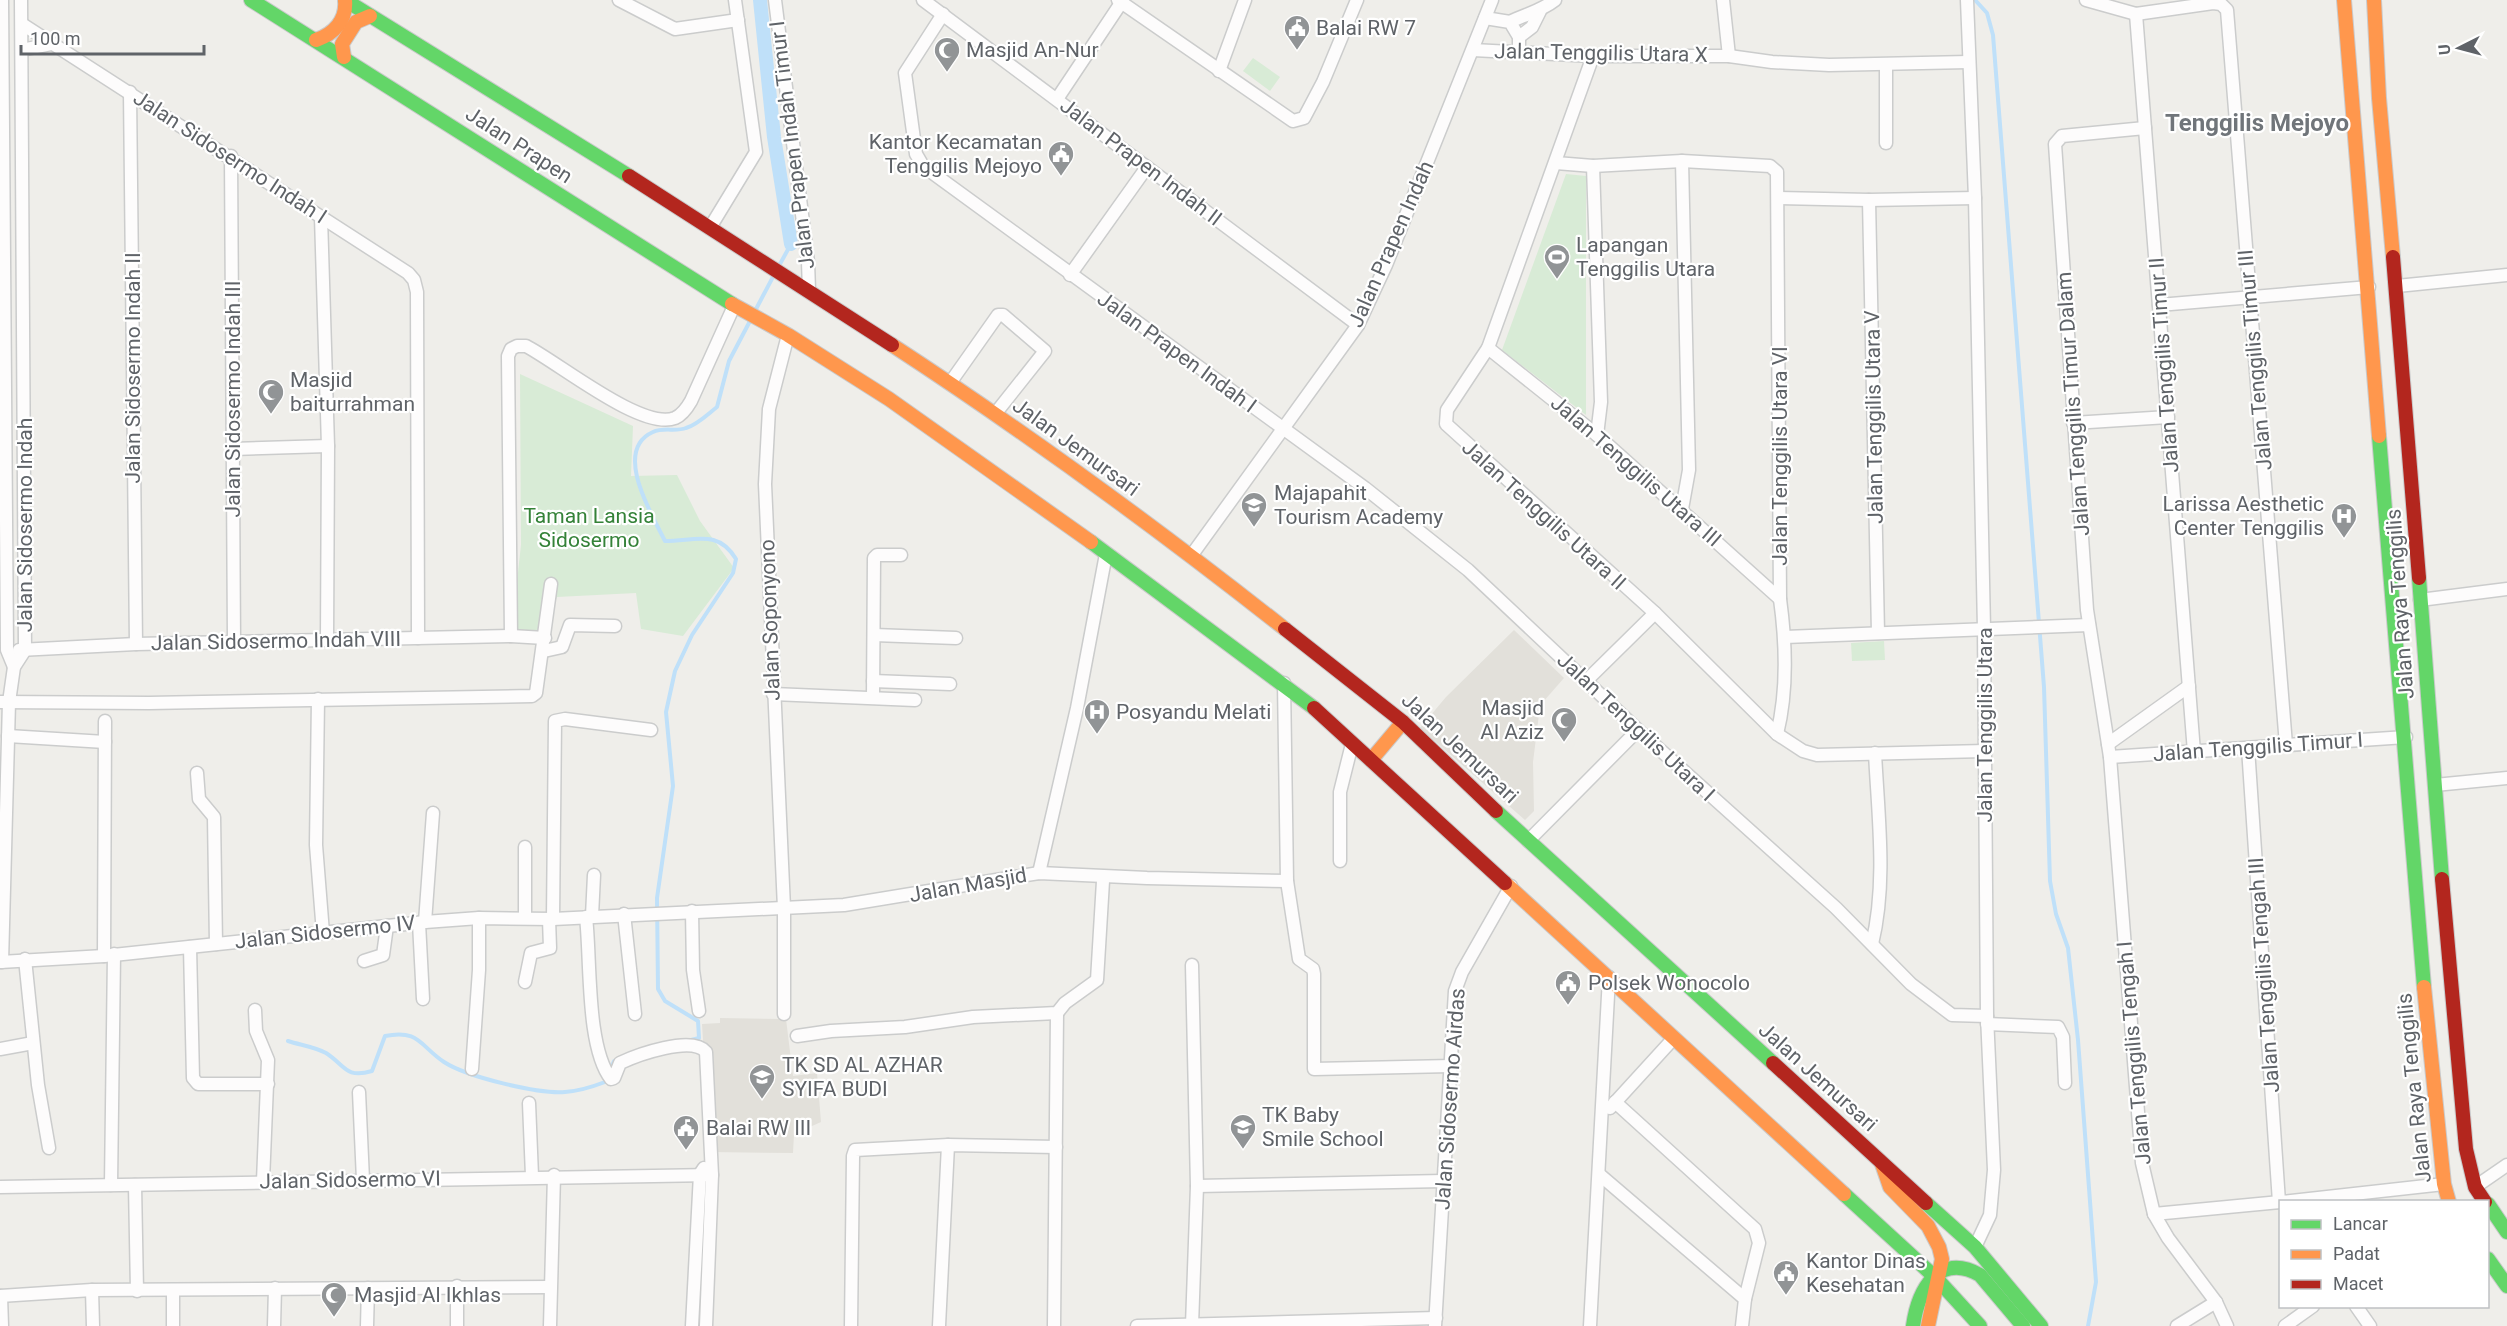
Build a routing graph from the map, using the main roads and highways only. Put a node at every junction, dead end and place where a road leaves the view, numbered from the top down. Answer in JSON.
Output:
{"nodes":[{"id":1,"x":251,"y":0,"type":"edge"},
{"id":2,"x":345,"y":0,"type":"edge"},
{"id":3,"x":2344,"y":0,"type":"edge"},
{"id":4,"x":2374,"y":0,"type":"edge"},
{"id":5,"x":370,"y":16,"type":"junction"},
{"id":6,"x":350,"y":19,"type":"junction"},
{"id":7,"x":316,"y":40,"type":"junction"},
{"id":8,"x":339,"y":45,"type":"junction"},
{"id":9,"x":2379,"y":98,"type":"junction"},
{"id":10,"x":2352,"y":99,"type":"junction"},
{"id":11,"x":787,"y":277,"type":"joint"},
{"id":12,"x":2410,"y":454,"type":"junction"},
{"id":13,"x":2382,"y":455,"type":"junction"},
{"id":14,"x":1403,"y":722,"type":"junction"},
{"id":15,"x":1371,"y":760,"type":"junction"},
{"id":16,"x":2449,"y":972,"type":"junction"},
{"id":17,"x":2423,"y":973,"type":"junction"},
{"id":18,"x":1881,"y":1162,"type":"junction"},
{"id":19,"x":2448,"y":1200,"type":"edge"},
{"id":20,"x":2484,"y":1200,"type":"edge"},
{"id":21,"x":2489,"y":1207,"type":"edge"},
{"id":22,"x":2507,"y":1232,"type":"edge"},
{"id":23,"x":2489,"y":1262,"type":"edge"},
{"id":24,"x":1936,"y":1278,"type":"junction"},
{"id":25,"x":2507,"y":1286,"type":"edge"},
{"id":26,"x":1913,"y":1326,"type":"edge"},
{"id":27,"x":1928,"y":1326,"type":"edge"},
{"id":28,"x":1980,"y":1326,"type":"edge"},
{"id":29,"x":2023,"y":1326,"type":"edge"},
{"id":30,"x":2041,"y":1326,"type":"edge"}],
"edges":[{"from":1,"to":7,"type":"main road","name":"Jalan Prapen"},
{"from":2,"to":5,"type":"main road","name":"Jalan Prapen"},
{"from":2,"to":6,"type":"main road"},
{"from":3,"to":10,"type":"main road","name":"Jalan Raya Tenggilis"},
{"from":4,"to":9,"type":"main road","name":"Jalan Raya Tenggilis"},
{"from":5,"to":6,"type":"main road"},
{"from":5,"to":11,"type":"main road","name":"Jalan Prapen"},
{"from":6,"to":8,"type":"main road"},
{"from":7,"to":8,"type":"main road","name":"Jalan Prapen"},
{"from":7,"to":8,"type":"main road"},
{"from":8,"to":15,"type":"main road","name":"Jalan Prapen"},
{"from":9,"to":10,"type":"main road"},
{"from":9,"to":12,"type":"main road","name":"Jalan Raya Tenggilis"},
{"from":10,"to":13,"type":"main road","name":"Jalan Raya Tenggilis"},
{"from":11,"to":14,"type":"main road","name":"Jalan Jemursari"},
{"from":12,"to":13,"type":"main road"},
{"from":12,"to":16,"type":"main road","name":"Jalan Raya Tenggilis"},
{"from":13,"to":17,"type":"main road","name":"Jalan Raya Tenggilis"},
{"from":14,"to":15,"type":"main road"},
{"from":14,"to":18,"type":"main road","name":"Jalan Jemursari"},
{"from":15,"to":24,"type":"main road"},
{"from":16,"to":17,"type":"main road"},
{"from":16,"to":20,"type":"main road","name":"Jalan Raya Tenggilis"},
{"from":17,"to":19,"type":"main road","name":"Jalan Raya Tenggilis"},
{"from":18,"to":24,"type":"main road"},
{"from":18,"to":30,"type":"main road","name":"Jalan Jemursari"},
{"from":21,"to":22,"type":"main road","name":"Jalan Raya Tenggilis"},
{"from":23,"to":25,"type":"main road"},
{"from":24,"to":26,"type":"main road"},
{"from":24,"to":27,"type":"main road"},
{"from":24,"to":28,"type":"main road"},
{"from":24,"to":29,"type":"main road"}]}
